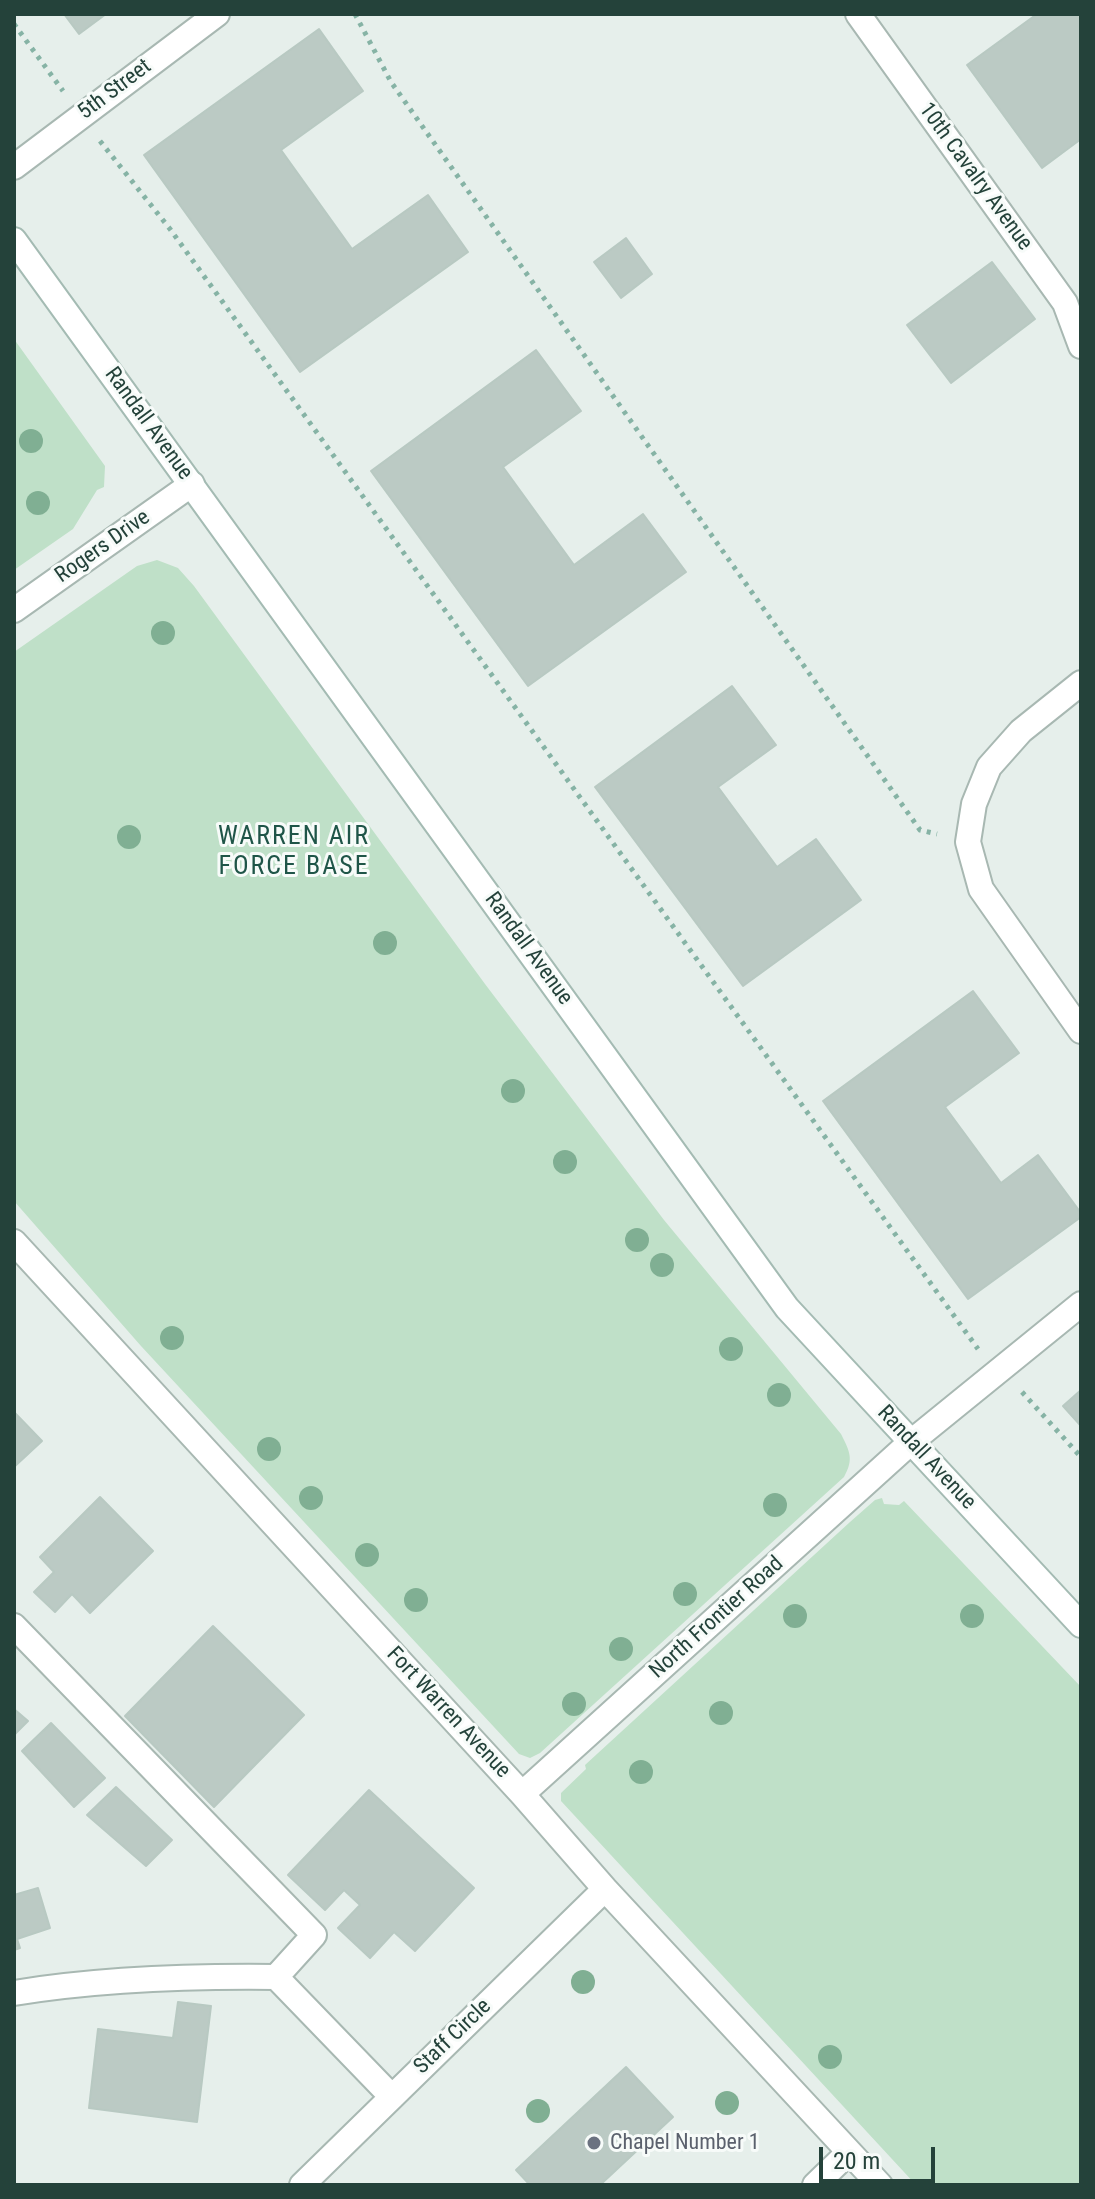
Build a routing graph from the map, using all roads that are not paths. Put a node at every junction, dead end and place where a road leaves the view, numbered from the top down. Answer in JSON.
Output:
{"nodes":[{"id":1,"x":217,"y":14,"type":"edge"},
{"id":2,"x":858,"y":14,"type":"edge"},
{"id":3,"x":14,"y":167,"type":"edge"},
{"id":4,"x":14,"y":240,"type":"edge"},
{"id":5,"x":1081,"y":346,"type":"edge"},
{"id":6,"x":192,"y":484,"type":"junction"},
{"id":7,"x":14,"y":610,"type":"edge"},
{"id":8,"x":1081,"y":683,"type":"edge"},
{"id":9,"x":1081,"y":1031,"type":"edge"},
{"id":10,"x":14,"y":1242,"type":"edge"},
{"id":11,"x":1081,"y":1304,"type":"edge"},
{"id":12,"x":911,"y":1442,"type":"junction"},
{"id":13,"x":1081,"y":1625,"type":"edge"},
{"id":14,"x":14,"y":1626,"type":"edge"},
{"id":15,"x":522,"y":1794,"type":"junction"},
{"id":16,"x":605,"y":1889,"type":"junction"},
{"id":17,"x":276,"y":1977,"type":"junction"},
{"id":18,"x":14,"y":1993,"type":"edge"},
{"id":19,"x":392,"y":2097,"type":"junction"},
{"id":20,"x":849,"y":2152,"type":"junction"},
{"id":21,"x":302,"y":2185,"type":"edge"},
{"id":22,"x":815,"y":2185,"type":"edge"},
{"id":23,"x":880,"y":2185,"type":"edge"}],
"edges":[{"from":1,"to":3,"type":"street","name":"5th Street"},
{"from":2,"to":5,"type":"street","name":"10th Cavalry Avenue"},
{"from":4,"to":6,"type":"street","name":"Randall Avenue"},
{"from":6,"to":7,"type":"street","name":"Rogers Drive"},
{"from":6,"to":12,"type":"street","name":"Randall Avenue"},
{"from":8,"to":9,"type":"street"},
{"from":10,"to":15,"type":"street","name":"Fort Warren Avenue"},
{"from":11,"to":12,"type":"street","name":"North Frontier Road"},
{"from":12,"to":13,"type":"street","name":"Randall Avenue"},
{"from":12,"to":15,"type":"street","name":"North Frontier Road"},
{"from":14,"to":17,"type":"street"},
{"from":15,"to":16,"type":"street","name":"Fort Warren Avenue"},
{"from":16,"to":19,"type":"street","name":"Staff Circle"},
{"from":16,"to":20,"type":"street","name":"Fort Warren Avenue"},
{"from":17,"to":18,"type":"street"},
{"from":17,"to":19,"type":"street"},
{"from":19,"to":21,"type":"street","name":"Staff Circle"},
{"from":20,"to":22,"type":"street"},
{"from":20,"to":23,"type":"street","name":"Fort Warren Avenue"}]}
